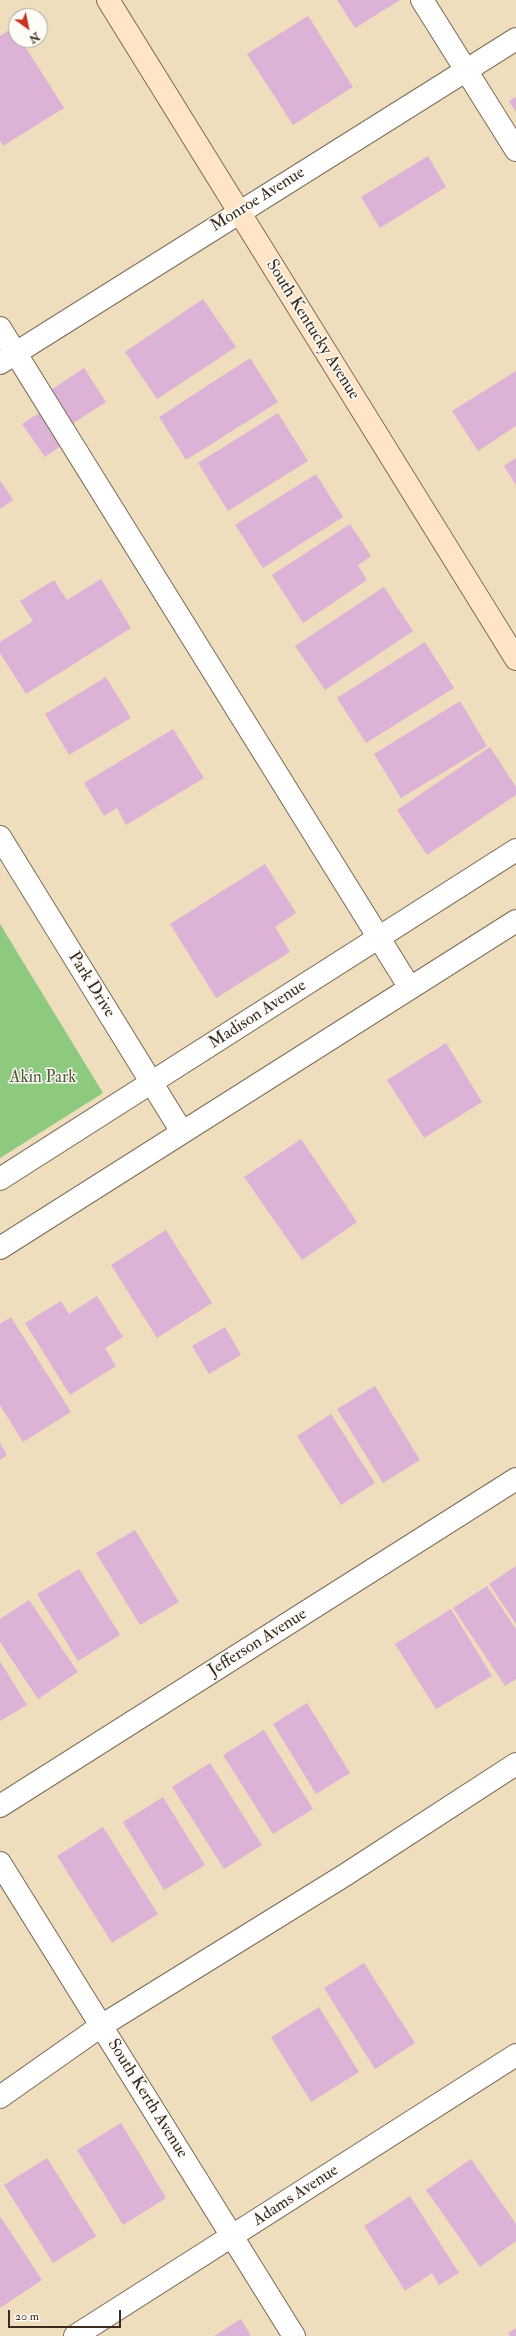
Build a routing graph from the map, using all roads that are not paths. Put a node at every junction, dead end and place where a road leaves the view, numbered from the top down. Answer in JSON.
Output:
{"nodes":[{"id":1,"x":108,"y":0,"type":"edge"},
{"id":2,"x":422,"y":0,"type":"edge"},
{"id":3,"x":516,"y":39,"type":"edge"},
{"id":4,"x":465,"y":71,"type":"junction"},
{"id":5,"x":516,"y":150,"type":"edge"},
{"id":6,"x":239,"y":212,"type":"junction"},
{"id":7,"x":0,"y":328,"type":"edge"},
{"id":8,"x":8,"y":358,"type":"edge"},
{"id":9,"x":516,"y":659,"type":"edge"},
{"id":10,"x":0,"y":837,"type":"edge"},
{"id":11,"x":516,"y":850,"type":"edge"},
{"id":12,"x":516,"y":920,"type":"edge"},
{"id":13,"x":380,"y":937,"type":"junction"},
{"id":14,"x":410,"y":988,"type":"junction"},
{"id":15,"x":152,"y":1083,"type":"junction"},
{"id":16,"x":182,"y":1132,"type":"junction"},
{"id":17,"x":0,"y":1179,"type":"edge"},
{"id":18,"x":0,"y":1248,"type":"edge"},
{"id":19,"x":516,"y":1479,"type":"edge"},
{"id":20,"x":516,"y":1764,"type":"edge"},
{"id":21,"x":0,"y":1806,"type":"edge"},
{"id":22,"x":0,"y":1863,"type":"edge"},
{"id":23,"x":101,"y":2026,"type":"junction"},
{"id":24,"x":516,"y":2055,"type":"edge"},
{"id":25,"x":0,"y":2097,"type":"edge"},
{"id":26,"x":232,"y":2236,"type":"junction"},
{"id":27,"x":75,"y":2336,"type":"edge"},
{"id":28,"x":294,"y":2336,"type":"edge"}],
"edges":[{"from":1,"to":6,"type":"street","name":"South Kentucky Avenue"},
{"from":2,"to":4,"type":"street"},
{"from":3,"to":4,"type":"street","name":"Monroe Avenue"},
{"from":4,"to":5,"type":"street"},
{"from":4,"to":6,"type":"street","name":"Monroe Avenue"},
{"from":6,"to":8,"type":"street","name":"Monroe Avenue"},
{"from":6,"to":9,"type":"street","name":"South Kentucky Avenue"},
{"from":7,"to":8,"type":"street"},
{"from":8,"to":13,"type":"street"},
{"from":10,"to":15,"type":"street","name":"Park Drive"},
{"from":11,"to":13,"type":"street","name":"Madison Avenue"},
{"from":12,"to":14,"type":"street"},
{"from":13,"to":14,"type":"street"},
{"from":13,"to":15,"type":"street","name":"Madison Avenue"},
{"from":14,"to":16,"type":"street"},
{"from":15,"to":16,"type":"street","name":"Park Drive"},
{"from":15,"to":17,"type":"street","name":"Madison Avenue"},
{"from":16,"to":18,"type":"street"},
{"from":19,"to":21,"type":"street","name":"Jefferson Avenue"},
{"from":20,"to":23,"type":"street"},
{"from":22,"to":23,"type":"street","name":"South Kerth Avenue"},
{"from":23,"to":25,"type":"street"},
{"from":23,"to":26,"type":"street","name":"South Kerth Avenue"},
{"from":24,"to":26,"type":"street","name":"Adams Avenue"},
{"from":26,"to":27,"type":"street","name":"Adams Avenue"},
{"from":26,"to":28,"type":"street","name":"South Kerth Avenue"}]}
